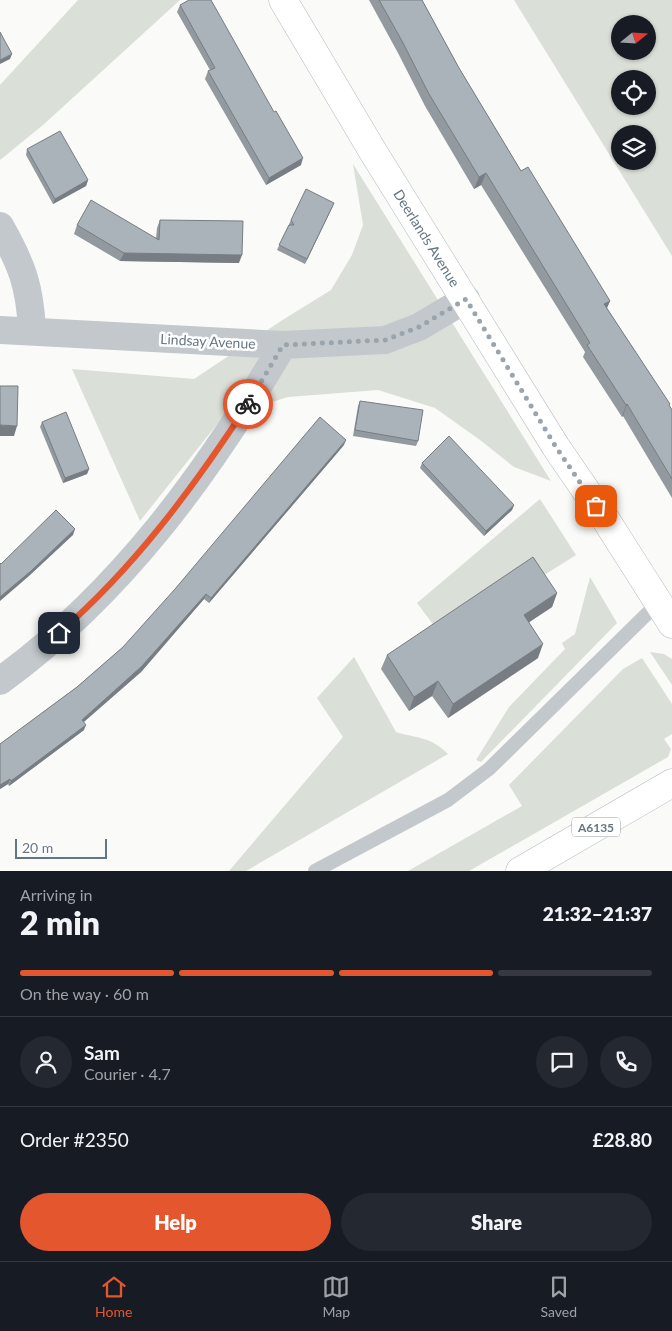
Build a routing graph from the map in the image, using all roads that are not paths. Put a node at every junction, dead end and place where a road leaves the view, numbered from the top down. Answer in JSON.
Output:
{"nodes":[{"id":1,"x":284,"y":0,"type":"edge"},
{"id":2,"x":0,"y":226,"type":"edge"},
{"id":3,"x":466,"y":299,"type":"junction"},
{"id":4,"x":0,"y":330,"type":"edge"},
{"id":5,"x":32,"y":331,"type":"junction"},
{"id":6,"x":283,"y":345,"type":"junction"},
{"id":7,"x":665,"y":614,"type":"edge"},
{"id":8,"x":0,"y":681,"type":"edge"},
{"id":9,"x":672,"y":783,"type":"edge"},
{"id":10,"x":315,"y":871,"type":"edge"},
{"id":11,"x":520,"y":871,"type":"edge"}],
"edges":[{"from":1,"to":3,"type":"street","name":"Deerlands Avenue"},
{"from":2,"to":5,"type":"street"},
{"from":3,"to":6,"type":"street","name":"Lindsay Avenue"},
{"from":3,"to":7,"type":"street","name":"Deerlands Avenue"},
{"from":4,"to":5,"type":"street","name":"Lindsay Avenue"},
{"from":5,"to":6,"type":"street","name":"Lindsay Avenue"},
{"from":6,"to":8,"type":"street"},
{"from":7,"to":10,"type":"lane"},
{"from":9,"to":11,"type":"street","number":"A6135"}]}
